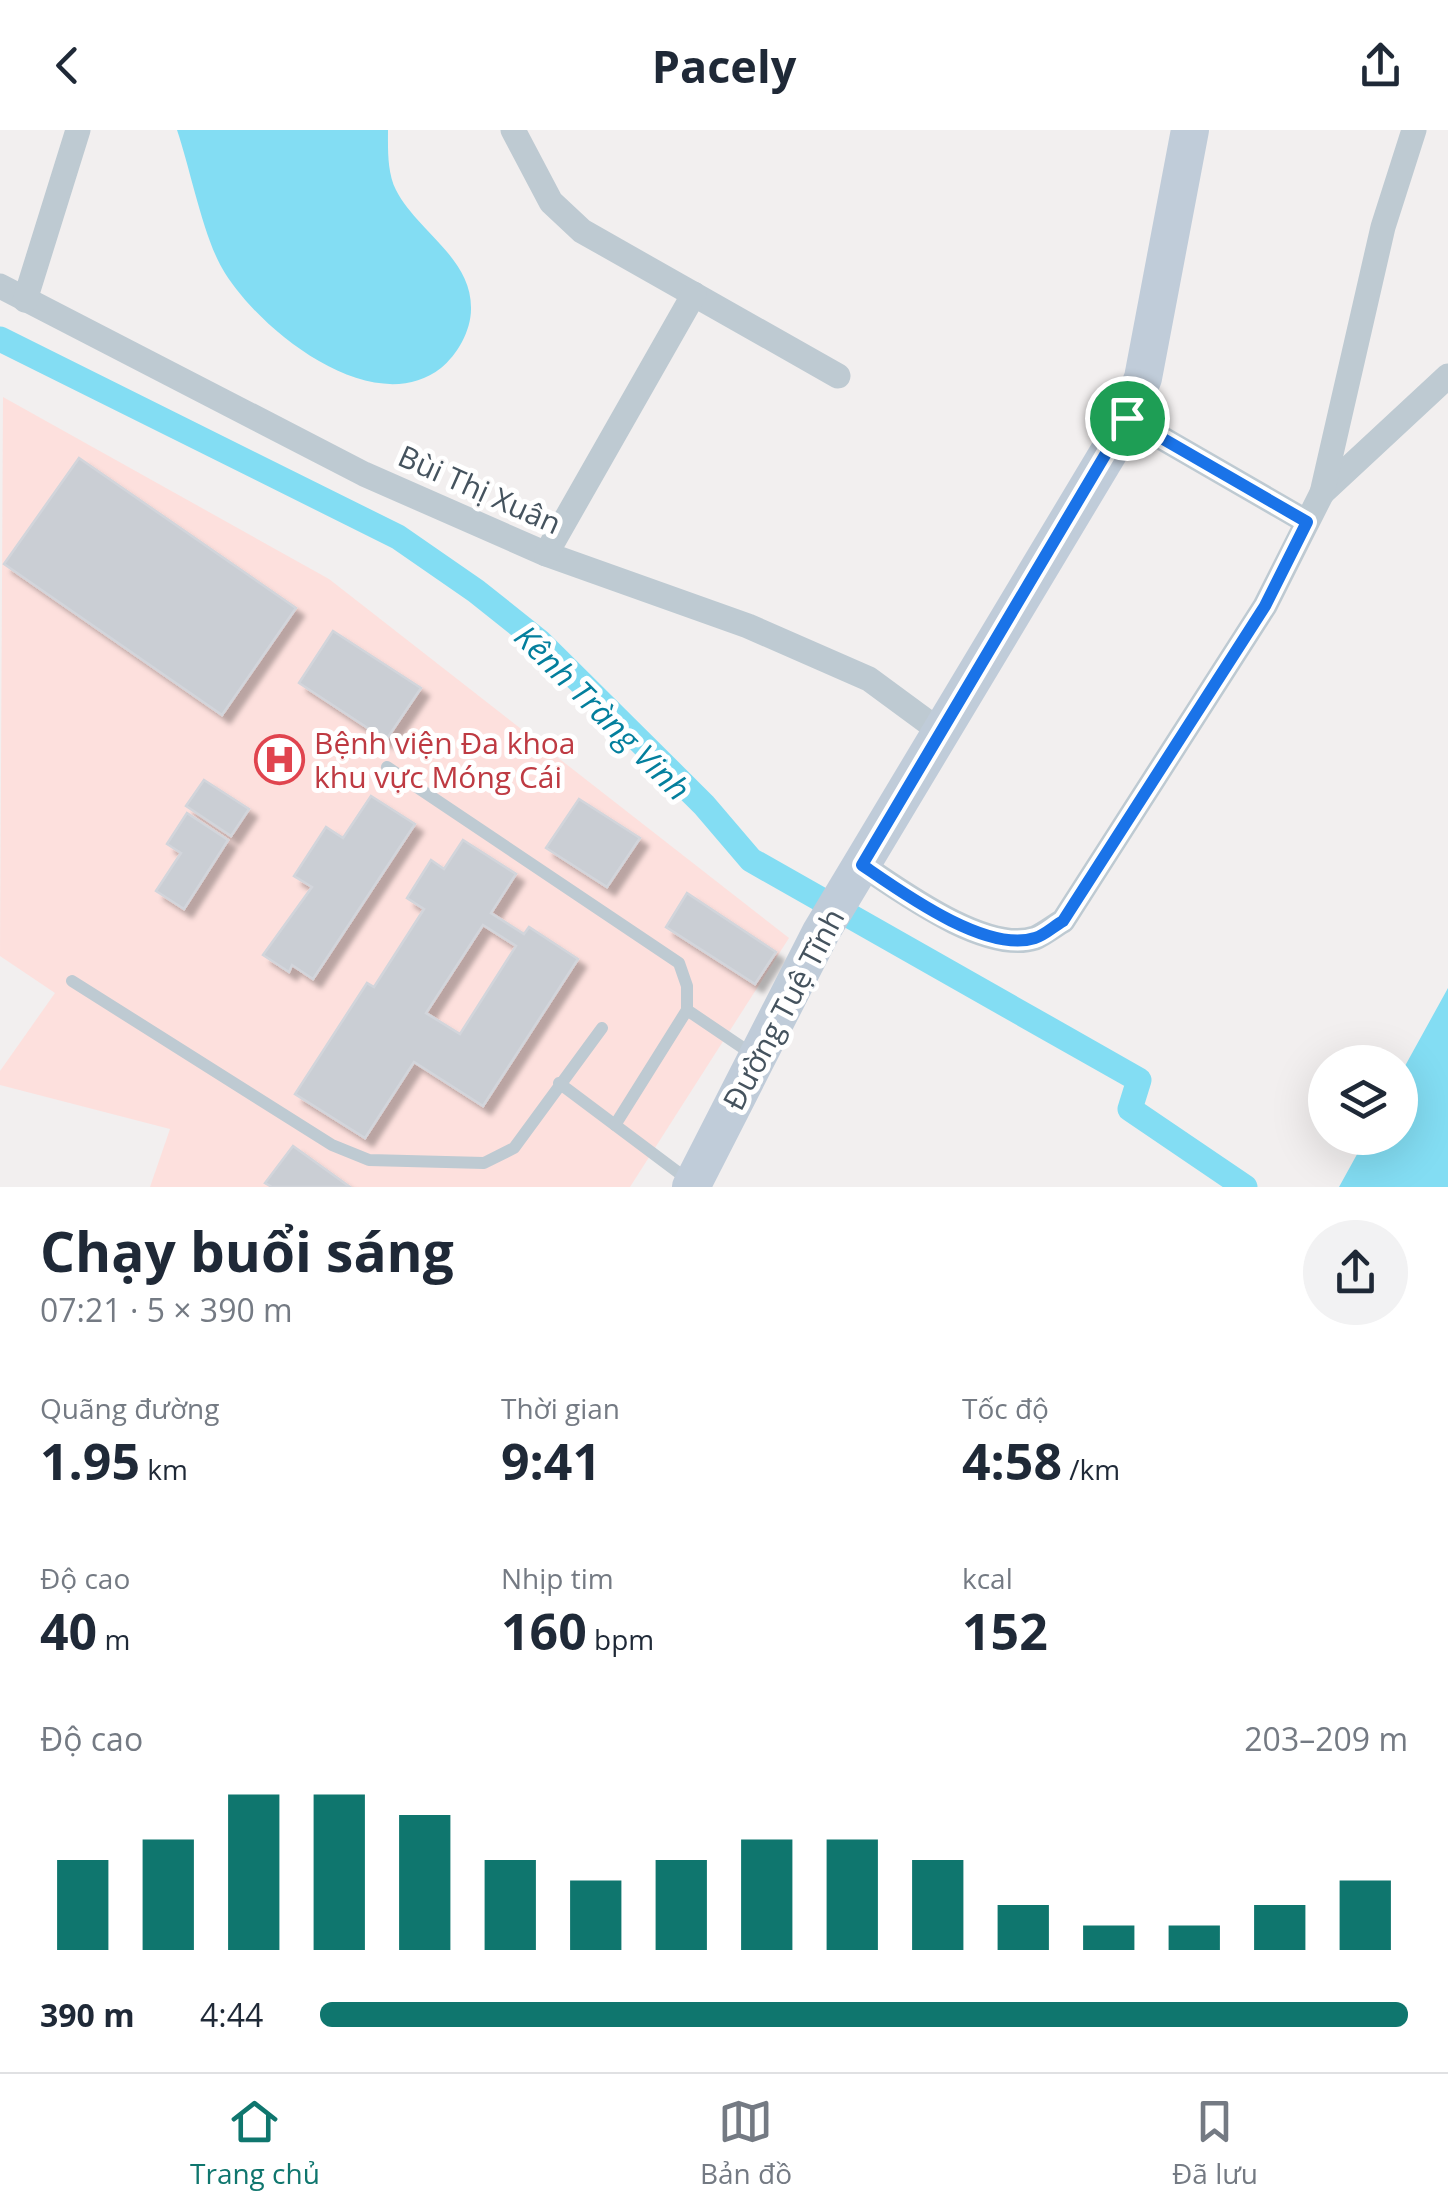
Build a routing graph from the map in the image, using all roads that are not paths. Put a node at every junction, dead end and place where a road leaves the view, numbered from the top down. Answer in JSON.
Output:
{"nodes":[{"id":1,"x":78,"y":130,"type":"edge"},
{"id":2,"x":513,"y":130,"type":"edge"},
{"id":3,"x":1190,"y":130,"type":"edge"},
{"id":4,"x":1414,"y":130,"type":"edge"},
{"id":5,"x":0,"y":286,"type":"edge"},
{"id":6,"x":694,"y":294,"type":"junction"},
{"id":7,"x":26,"y":300,"type":"junction"},
{"id":8,"x":838,"y":376,"type":"dead end"},
{"id":9,"x":1448,"y":376,"type":"edge"},
{"id":10,"x":1127,"y":418,"type":"junction"},
{"id":11,"x":1322,"y":494,"type":"junction"},
{"id":12,"x":1307,"y":522,"type":"junction"},
{"id":13,"x":546,"y":554,"type":"junction"},
{"id":14,"x":941,"y":732,"type":"junction"},
{"id":15,"x":387,"y":767,"type":"dead end"},
{"id":16,"x":861,"y":866,"type":"junction"},
{"id":17,"x":72,"y":982,"type":"dead end"},
{"id":18,"x":687,"y":1010,"type":"junction"},
{"id":19,"x":602,"y":1028,"type":"dead end"},
{"id":20,"x":758,"y":1057,"type":"junction"},
{"id":21,"x":559,"y":1083,"type":"junction"},
{"id":22,"x":615,"y":1125,"type":"junction"},
{"id":23,"x":692,"y":1185,"type":"edge"}],
"edges":[{"from":1,"to":7,"type":"street"},
{"from":2,"to":6,"type":"street"},
{"from":3,"to":10,"type":"street","name":"Đường Tuệ Tĩnh"},
{"from":4,"to":11,"type":"street"},
{"from":5,"to":7,"type":"street","name":"Bùi Thị Xuân"},
{"from":6,"to":8,"type":"street"},
{"from":6,"to":13,"type":"street"},
{"from":7,"to":13,"type":"street","name":"Bùi Thị Xuân"},
{"from":9,"to":11,"type":"street"},
{"from":10,"to":12,"type":"street"},
{"from":10,"to":14,"type":"street","name":"Đường Tuệ Tĩnh"},
{"from":11,"to":12,"type":"street"},
{"from":12,"to":16,"type":"street"},
{"from":13,"to":14,"type":"street","name":"Bùi Thị Xuân"},
{"from":14,"to":16,"type":"street","name":"Đường Tuệ Tĩnh"},
{"from":15,"to":18,"type":"lane"},
{"from":16,"to":20,"type":"street","name":"Đường Tuệ Tĩnh"},
{"from":17,"to":21,"type":"lane"},
{"from":18,"to":20,"type":"lane"},
{"from":18,"to":22,"type":"lane"},
{"from":19,"to":21,"type":"lane"},
{"from":20,"to":23,"type":"street","name":"Đường Tuệ Tĩnh"},
{"from":21,"to":22,"type":"lane"},
{"from":22,"to":23,"type":"lane"}]}
